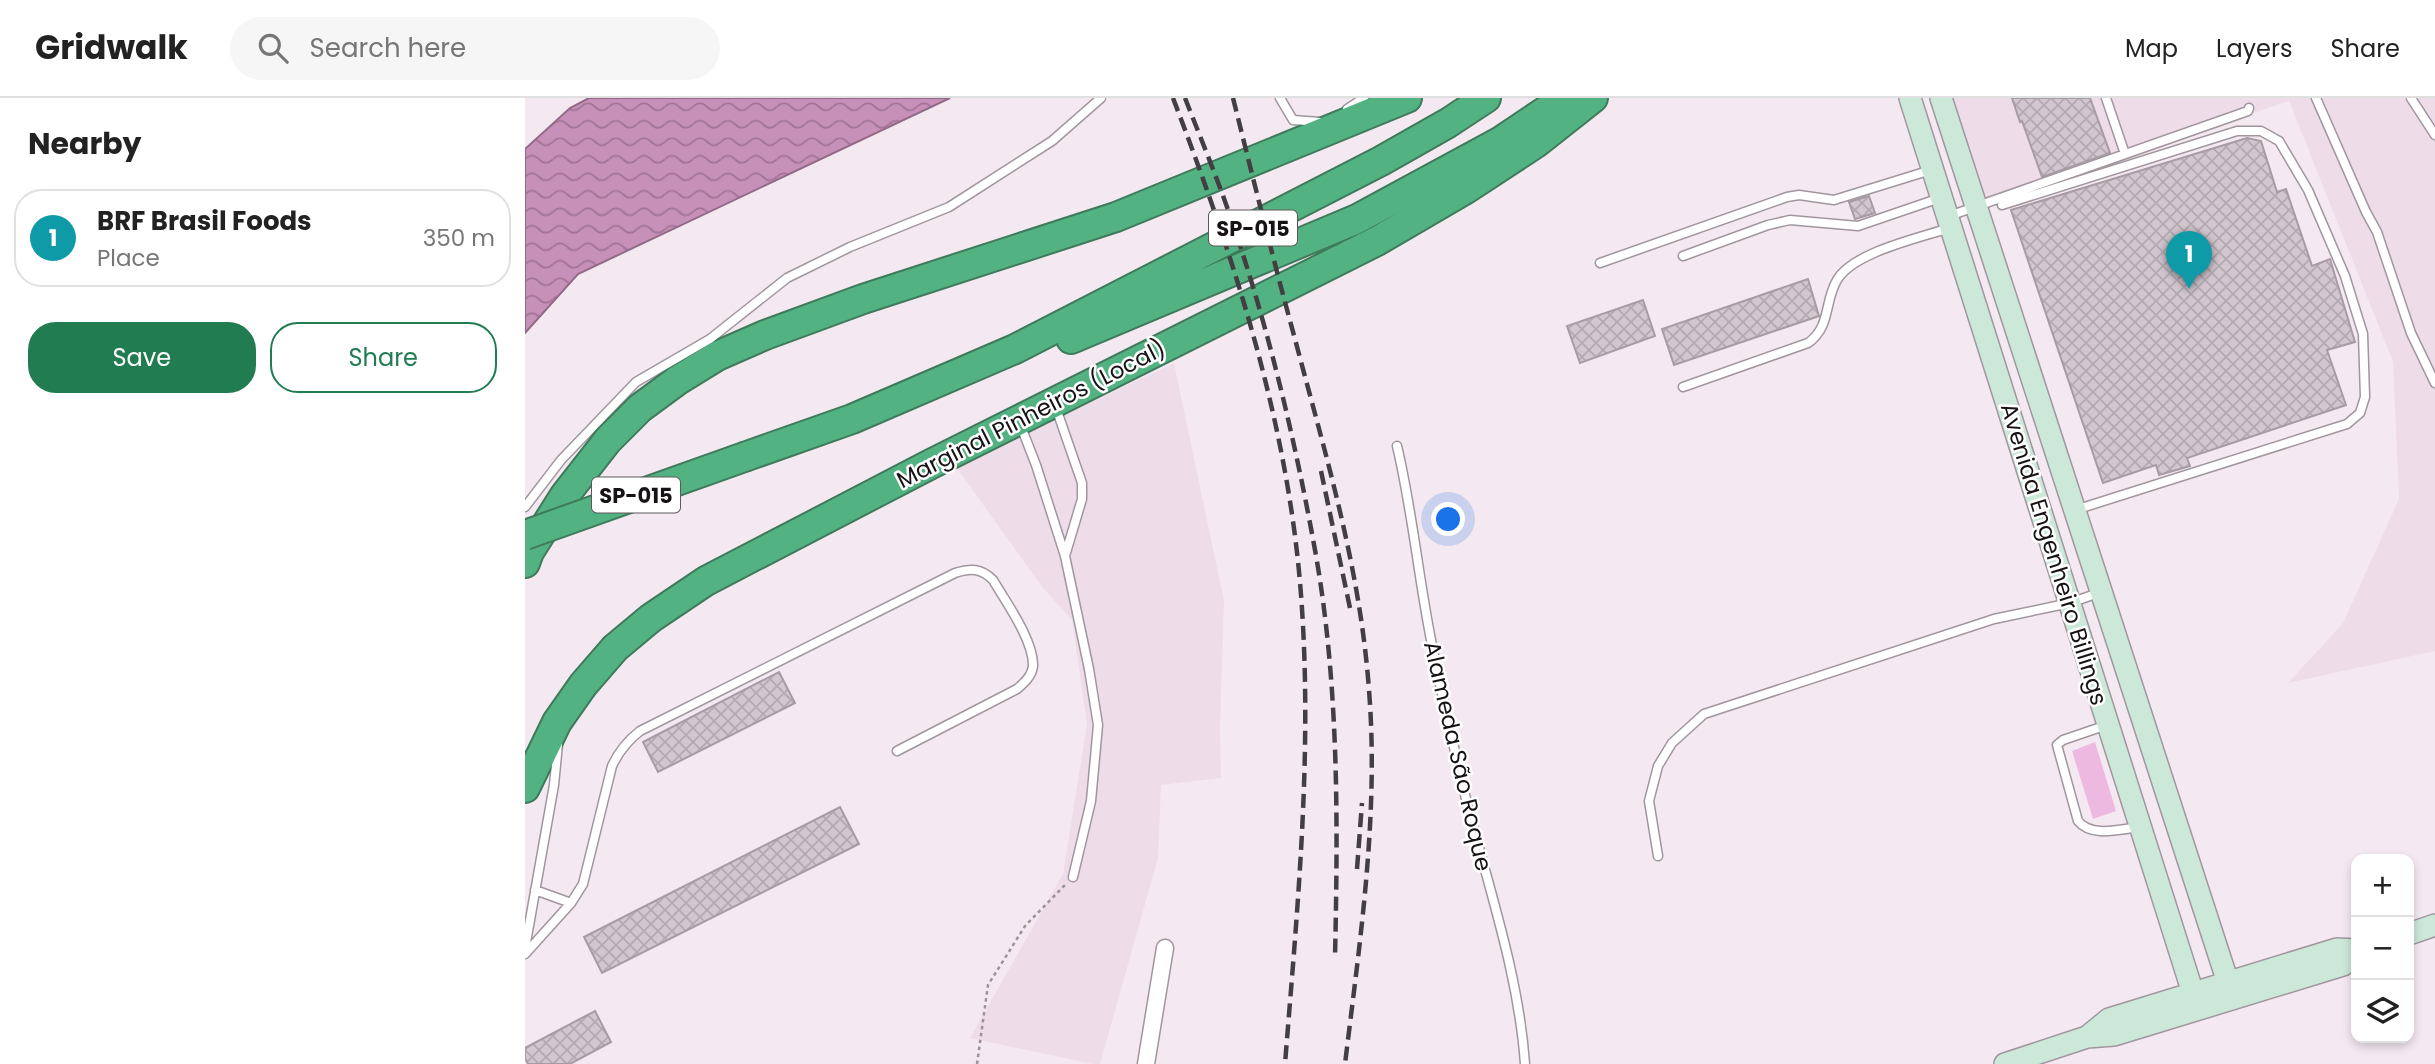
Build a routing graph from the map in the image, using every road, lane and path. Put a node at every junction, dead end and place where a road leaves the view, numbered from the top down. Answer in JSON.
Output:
{"nodes":[{"id":1,"x":1101,"y":98,"type":"edge"},
{"id":2,"x":1280,"y":98,"type":"edge"},
{"id":3,"x":1364,"y":98,"type":"edge"},
{"id":4,"x":1407,"y":98,"type":"edge"},
{"id":5,"x":1486,"y":98,"type":"edge"},
{"id":6,"x":1564,"y":98,"type":"edge"},
{"id":7,"x":1593,"y":98,"type":"edge"},
{"id":8,"x":1910,"y":98,"type":"edge"},
{"id":9,"x":1941,"y":98,"type":"edge"},
{"id":10,"x":2106,"y":98,"type":"edge"},
{"id":11,"x":2316,"y":98,"type":"edge"},
{"id":12,"x":2411,"y":98,"type":"edge"},
{"id":13,"x":2249,"y":108,"type":"dead end"},
{"id":14,"x":2435,"y":135,"type":"edge"},
{"id":15,"x":2125,"y":153,"type":"junction"},
{"id":16,"x":1934,"y":169,"type":"junction"},
{"id":17,"x":2002,"y":205,"type":"dead end"},
{"id":18,"x":1977,"y":206,"type":"junction"},
{"id":19,"x":1948,"y":213,"type":"junction"},
{"id":20,"x":1683,"y":256,"type":"dead end"},
{"id":21,"x":1601,"y":262,"type":"dead end"},
{"id":22,"x":2009,"y":306,"type":"junction"},
{"id":23,"x":1980,"y":315,"type":"junction"},
{"id":24,"x":1015,"y":349,"type":"junction"},
{"id":25,"x":2435,"y":383,"type":"edge"},
{"id":26,"x":1683,"y":387,"type":"dead end"},
{"id":27,"x":1054,"y":402,"type":"junction"},
{"id":28,"x":1019,"y":420,"type":"junction"},
{"id":29,"x":1397,"y":446,"type":"dead end"},
{"id":30,"x":525,"y":507,"type":"edge"},
{"id":31,"x":2075,"y":510,"type":"junction"},
{"id":32,"x":525,"y":535,"type":"edge"},
{"id":33,"x":1065,"y":556,"type":"junction"},
{"id":34,"x":525,"y":563,"type":"edge"},
{"id":35,"x":2102,"y":592,"type":"junction"},
{"id":36,"x":2070,"y":603,"type":"junction"},
{"id":37,"x":557,"y":722,"type":"junction"},
{"id":38,"x":2107,"y":725,"type":"junction"},
{"id":39,"x":897,"y":751,"type":"dead end"},
{"id":40,"x":2154,"y":755,"type":"junction"},
{"id":41,"x":2120,"y":764,"type":"junction"},
{"id":42,"x":525,"y":788,"type":"edge"},
{"id":43,"x":2140,"y":827,"type":"junction"},
{"id":44,"x":1658,"y":856,"type":"dead end"},
{"id":45,"x":1073,"y":877,"type":"joint"},
{"id":46,"x":535,"y":890,"type":"junction"},
{"id":47,"x":571,"y":903,"type":"junction"},
{"id":48,"x":2435,"y":925,"type":"edge"},
{"id":49,"x":2414,"y":932,"type":"edge"},
{"id":50,"x":525,"y":948,"type":"edge"},
{"id":51,"x":1165,"y":948,"type":"dead end"},
{"id":52,"x":525,"y":954,"type":"edge"},
{"id":53,"x":2351,"y":957,"type":"edge"},
{"id":54,"x":2231,"y":990,"type":"junction"},
{"id":55,"x":2195,"y":1001,"type":"junction"},
{"id":56,"x":977,"y":1064,"type":"edge"},
{"id":57,"x":1146,"y":1064,"type":"edge"},
{"id":58,"x":1525,"y":1064,"type":"edge"},
{"id":59,"x":2005,"y":1064,"type":"edge"}],
"edges":[{"from":1,"to":30,"type":"lane"},
{"from":2,"to":3,"type":"lane"},
{"from":4,"to":34,"type":"highway"},
{"from":5,"to":24,"type":"highway","number":"SP-015"},
{"from":6,"to":24,"type":"highway"},
{"from":7,"to":27,"type":"highway","name":"Marginal Pinheiros (Local)"},
{"from":8,"to":16,"type":"street","name":"Avenida Engenheiro Billings"},
{"from":9,"to":18,"type":"street","name":"Avenida Engenheiro Billings"},
{"from":10,"to":15,"type":"lane"},
{"from":11,"to":25,"type":"lane"},
{"from":12,"to":14,"type":"lane"},
{"from":13,"to":15,"type":"lane"},
{"from":15,"to":18,"type":"lane"},
{"from":16,"to":19,"type":"street","name":"Avenida Engenheiro Billings"},
{"from":16,"to":21,"type":"lane"},
{"from":17,"to":31,"type":"lane"},
{"from":18,"to":19,"type":"lane"},
{"from":18,"to":22,"type":"street","name":"Avenida Engenheiro Billings"},
{"from":19,"to":20,"type":"lane"},
{"from":19,"to":23,"type":"street","name":"Avenida Engenheiro Billings"},
{"from":19,"to":26,"type":"lane"},
{"from":22,"to":23,"type":"street"},
{"from":22,"to":31,"type":"street","name":"Avenida Engenheiro Billings"},
{"from":23,"to":36,"type":"street","name":"Avenida Engenheiro Billings"},
{"from":24,"to":32,"type":"highway","number":"SP-015","bridge":true},
{"from":27,"to":28,"type":"highway","name":"Marginal Pinheiros (Local)"},
{"from":27,"to":33,"type":"lane"},
{"from":28,"to":33,"type":"lane"},
{"from":28,"to":37,"type":"highway","name":"Marginal Pinheiros (Local)"},
{"from":29,"to":58,"type":"lane","name":"Alameda São Roque"},
{"from":31,"to":35,"type":"street","name":"Avenida Engenheiro Billings"},
{"from":33,"to":45,"type":"lane"},
{"from":35,"to":36,"type":"lane"},
{"from":35,"to":40,"type":"street","name":"Avenida Engenheiro Billings"},
{"from":36,"to":38,"type":"street","name":"Avenida Engenheiro Billings"},
{"from":36,"to":44,"type":"lane"},
{"from":37,"to":42,"type":"highway","name":"Marginal Pinheiros (Local)"},
{"from":37,"to":46,"type":"lane"},
{"from":38,"to":41,"type":"street","name":"Avenida Engenheiro Billings"},
{"from":38,"to":43,"type":"lane"},
{"from":39,"to":47,"type":"lane"},
{"from":40,"to":41,"type":"street"},
{"from":40,"to":54,"type":"street","name":"Avenida Engenheiro Billings"},
{"from":41,"to":43,"type":"street","name":"Avenida Engenheiro Billings"},
{"from":43,"to":55,"type":"street","name":"Avenida Engenheiro Billings"},
{"from":45,"to":56,"type":"path"},
{"from":46,"to":47,"type":"lane"},
{"from":46,"to":50,"type":"lane"},
{"from":47,"to":52,"type":"lane"},
{"from":48,"to":49,"type":"street"},
{"from":51,"to":57,"type":"street"},
{"from":53,"to":54,"type":"street"},
{"from":54,"to":55,"type":"street"},
{"from":55,"to":59,"type":"street"}]}
